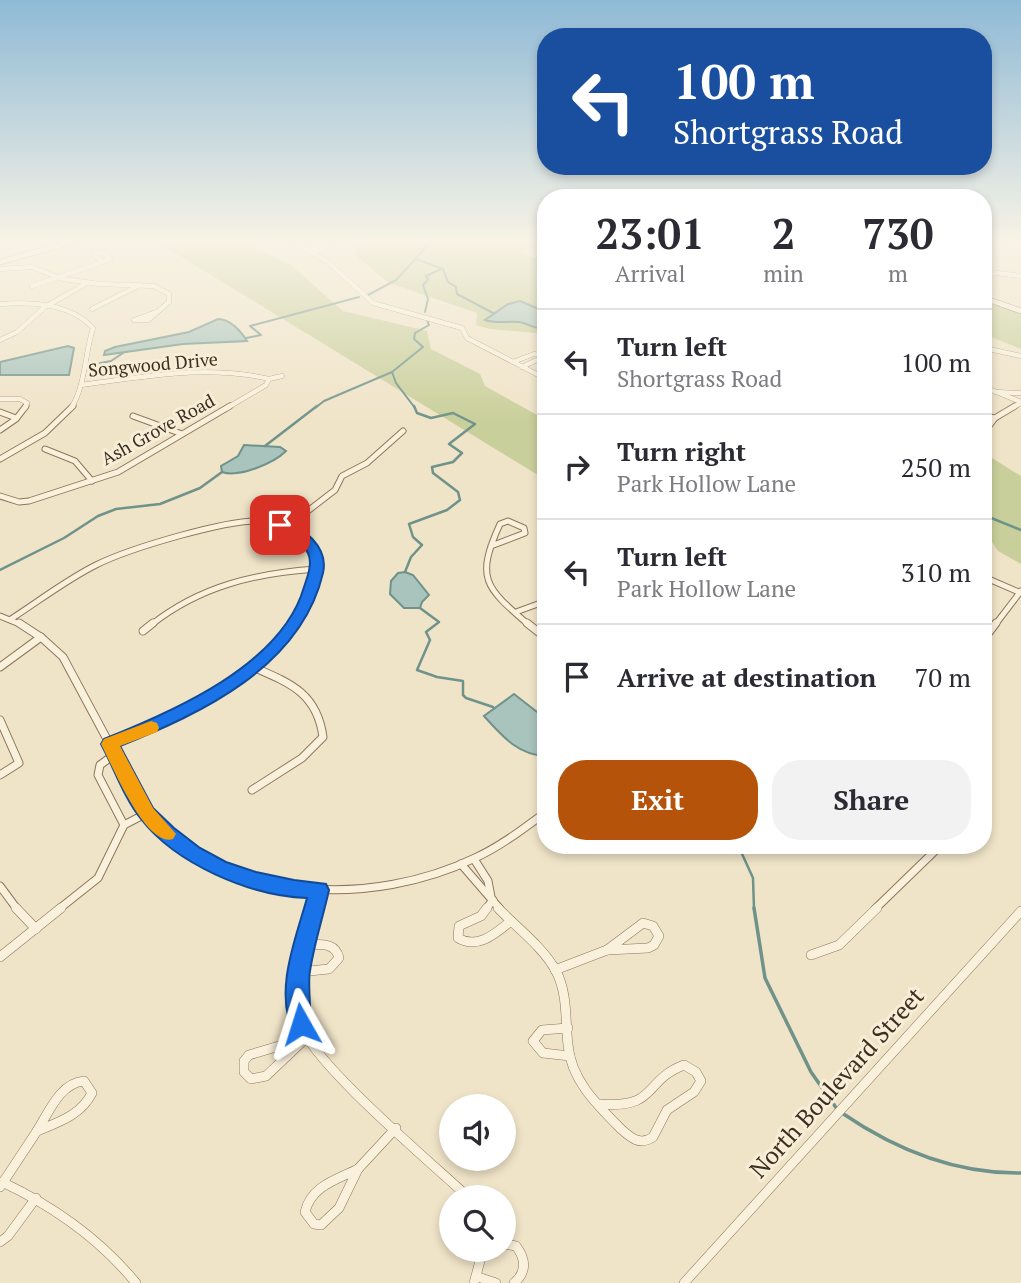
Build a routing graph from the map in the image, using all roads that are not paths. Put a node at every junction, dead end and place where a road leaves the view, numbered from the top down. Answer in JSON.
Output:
{"nodes":[{"id":1,"x":54,"y":302,"type":"edge"},
{"id":2,"x":106,"y":302,"type":"edge"},
{"id":3,"x":169,"y":302,"type":"edge"},
{"id":4,"x":372,"y":302,"type":"edge"},
{"id":5,"x":995,"y":302,"type":"edge"},
{"id":6,"x":0,"y":304,"type":"edge"},
{"id":7,"x":45,"y":307,"type":"junction"},
{"id":8,"x":92,"y":309,"type":"dead end"},
{"id":9,"x":1021,"y":311,"type":"edge"},
{"id":10,"x":156,"y":312,"type":"junction"},
{"id":11,"x":0,"y":340,"type":"edge"},
{"id":12,"x":992,"y":350,"type":"edge"},
{"id":13,"x":537,"y":355,"type":"edge"},
{"id":14,"x":1021,"y":356,"type":"edge"},
{"id":15,"x":537,"y":360,"type":"edge"},
{"id":16,"x":513,"y":362,"type":"junction"},
{"id":17,"x":522,"y":367,"type":"junction"},
{"id":18,"x":537,"y":374,"type":"edge"},
{"id":19,"x":282,"y":376,"type":"dead end"},
{"id":20,"x":269,"y":379,"type":"junction"},
{"id":21,"x":80,"y":385,"type":"junction"},
{"id":22,"x":993,"y":392,"type":"joint"},
{"id":23,"x":1021,"y":393,"type":"edge"},
{"id":24,"x":0,"y":400,"type":"edge"},
{"id":25,"x":1021,"y":403,"type":"edge"},
{"id":26,"x":0,"y":412,"type":"edge"},
{"id":27,"x":133,"y":416,"type":"dead end"},
{"id":28,"x":992,"y":417,"type":"edge"},
{"id":29,"x":16,"y":418,"type":"junction"},
{"id":30,"x":995,"y":418,"type":"junction"},
{"id":31,"x":992,"y":422,"type":"edge"},
{"id":32,"x":0,"y":430,"type":"edge"},
{"id":33,"x":403,"y":431,"type":"dead end"},
{"id":34,"x":182,"y":434,"type":"junction"},
{"id":35,"x":45,"y":449,"type":"dead end"},
{"id":36,"x":0,"y":459,"type":"edge"},
{"id":37,"x":92,"y":481,"type":"junction"},
{"id":38,"x":0,"y":496,"type":"edge"},
{"id":39,"x":287,"y":527,"type":"junction"},
{"id":40,"x":491,"y":546,"type":"junction"},
{"id":41,"x":317,"y":569,"type":"junction"},
{"id":42,"x":992,"y":581,"type":"edge"},
{"id":43,"x":1021,"y":592,"type":"edge"},
{"id":44,"x":537,"y":604,"type":"edge"},
{"id":45,"x":516,"y":612,"type":"junction"},
{"id":46,"x":0,"y":616,"type":"edge"},
{"id":47,"x":11,"y":619,"type":"junction"},
{"id":48,"x":992,"y":629,"type":"edge"},
{"id":49,"x":537,"y":630,"type":"edge"},
{"id":50,"x":143,"y":631,"type":"dead end"},
{"id":51,"x":41,"y":637,"type":"junction"},
{"id":52,"x":0,"y":667,"type":"edge"},
{"id":53,"x":253,"y":667,"type":"junction"},
{"id":54,"x":0,"y":720,"type":"edge"},
{"id":55,"x":110,"y":744,"type":"junction"},
{"id":56,"x":115,"y":754,"type":"junction"},
{"id":57,"x":0,"y":775,"type":"edge"},
{"id":58,"x":252,"y":790,"type":"dead end"},
{"id":59,"x":147,"y":813,"type":"junction"},
{"id":60,"x":537,"y":819,"type":"edge"},
{"id":61,"x":124,"y":825,"type":"junction"},
{"id":62,"x":932,"y":854,"type":"edge"},
{"id":63,"x":474,"y":859,"type":"junction"},
{"id":64,"x":461,"y":864,"type":"junction"},
{"id":65,"x":0,"y":886,"type":"edge"},
{"id":66,"x":319,"y":890,"type":"junction"},
{"id":67,"x":492,"y":898,"type":"junction"},
{"id":68,"x":1021,"y":911,"type":"edge"},
{"id":69,"x":511,"y":921,"type":"junction"},
{"id":70,"x":36,"y":929,"type":"junction"},
{"id":71,"x":304,"y":944,"type":"junction"},
{"id":72,"x":607,"y":950,"type":"junction"},
{"id":73,"x":811,"y":955,"type":"dead end"},
{"id":74,"x":0,"y":957,"type":"edge"},
{"id":75,"x":555,"y":970,"type":"junction"},
{"id":76,"x":299,"y":972,"type":"junction"},
{"id":77,"x":568,"y":1028,"type":"junction"},
{"id":78,"x":306,"y":1038,"type":"junction"},
{"id":79,"x":570,"y":1056,"type":"junction"},
{"id":80,"x":600,"y":1104,"type":"junction"},
{"id":81,"x":396,"y":1128,"type":"junction"},
{"id":82,"x":36,"y":1131,"type":"junction"},
{"id":83,"x":358,"y":1169,"type":"junction"},
{"id":84,"x":1,"y":1183,"type":"edge"},
{"id":85,"x":455,"y":1185,"type":"edge"},
{"id":86,"x":36,"y":1198,"type":"junction"},
{"id":87,"x":0,"y":1242,"type":"edge"},
{"id":88,"x":516,"y":1246,"type":"edge"},
{"id":89,"x":481,"y":1262,"type":"edge"},
{"id":90,"x":476,"y":1280,"type":"edge"},
{"id":91,"x":136,"y":1283,"type":"edge"},
{"id":92,"x":496,"y":1283,"type":"edge"},
{"id":93,"x":514,"y":1283,"type":"edge"},
{"id":94,"x":684,"y":1283,"type":"edge"}],
"edges":[{"from":1,"to":7,"type":"street"},
{"from":2,"to":8,"type":"street"},
{"from":3,"to":10,"type":"street"},
{"from":4,"to":16,"type":"street"},
{"from":5,"to":9,"type":"street"},
{"from":6,"to":7,"type":"street"},
{"from":7,"to":11,"type":"street"},
{"from":7,"to":21,"type":"street"},
{"from":10,"to":10,"type":"street"},
{"from":12,"to":14,"type":"street"},
{"from":13,"to":16,"type":"street"},
{"from":15,"to":17,"type":"street"},
{"from":16,"to":17,"type":"street"},
{"from":17,"to":18,"type":"street"},
{"from":19,"to":20,"type":"street","name":"Ash Grove Road"},
{"from":20,"to":21,"type":"street","name":"Songwood Drive"},
{"from":20,"to":34,"type":"street","name":"Ash Grove Road"},
{"from":21,"to":36,"type":"street"},
{"from":22,"to":23,"type":"street"},
{"from":22,"to":25,"type":"street"},
{"from":24,"to":29,"type":"street"},
{"from":25,"to":30,"type":"street"},
{"from":26,"to":29,"type":"street"},
{"from":27,"to":34,"type":"street"},
{"from":28,"to":30,"type":"street"},
{"from":29,"to":32,"type":"street"},
{"from":30,"to":31,"type":"street"},
{"from":33,"to":39,"type":"street"},
{"from":34,"to":37,"type":"street","name":"Ash Grove Road"},
{"from":35,"to":37,"type":"street"},
{"from":37,"to":38,"type":"street","name":"Ash Grove Road"},
{"from":39,"to":41,"type":"street"},
{"from":39,"to":47,"type":"street"},
{"from":40,"to":40,"type":"street"},
{"from":40,"to":45,"type":"street"},
{"from":41,"to":50,"type":"street"},
{"from":41,"to":53,"type":"street"},
{"from":42,"to":43,"type":"street"},
{"from":43,"to":48,"type":"street"},
{"from":44,"to":45,"type":"street"},
{"from":45,"to":49,"type":"street"},
{"from":46,"to":47,"type":"street"},
{"from":47,"to":51,"type":"street"},
{"from":51,"to":52,"type":"street"},
{"from":51,"to":55,"type":"street"},
{"from":53,"to":55,"type":"street"},
{"from":53,"to":58,"type":"street"},
{"from":54,"to":57,"type":"street"},
{"from":55,"to":56,"type":"street"},
{"from":56,"to":59,"type":"street"},
{"from":56,"to":61,"type":"street"},
{"from":59,"to":61,"type":"street"},
{"from":59,"to":66,"type":"street"},
{"from":60,"to":63,"type":"street"},
{"from":61,"to":70,"type":"street"},
{"from":62,"to":73,"type":"street"},
{"from":63,"to":64,"type":"street"},
{"from":63,"to":67,"type":"street"},
{"from":64,"to":66,"type":"street"},
{"from":64,"to":67,"type":"street"},
{"from":65,"to":70,"type":"street"},
{"from":66,"to":71,"type":"street"},
{"from":67,"to":69,"type":"street"},
{"from":67,"to":69,"type":"street"},
{"from":68,"to":94,"type":"street","name":"North Boulevard Street"},
{"from":69,"to":75,"type":"street"},
{"from":70,"to":74,"type":"street"},
{"from":71,"to":76,"type":"street"},
{"from":71,"to":76,"type":"street"},
{"from":72,"to":72,"type":"street"},
{"from":72,"to":75,"type":"street"},
{"from":75,"to":77,"type":"street"},
{"from":76,"to":78,"type":"street"},
{"from":77,"to":79,"type":"street"},
{"from":77,"to":79,"type":"street"},
{"from":78,"to":78,"type":"street"},
{"from":78,"to":81,"type":"street"},
{"from":79,"to":80,"type":"street"},
{"from":80,"to":80,"type":"street"},
{"from":81,"to":83,"type":"street"},
{"from":81,"to":85,"type":"street"},
{"from":82,"to":82,"type":"street"},
{"from":82,"to":84,"type":"street"},
{"from":83,"to":83,"type":"street"},
{"from":84,"to":86,"type":"street"},
{"from":86,"to":87,"type":"street"},
{"from":86,"to":91,"type":"street"},
{"from":88,"to":93,"type":"street"},
{"from":89,"to":90,"type":"street"},
{"from":90,"to":92,"type":"street"}]}
